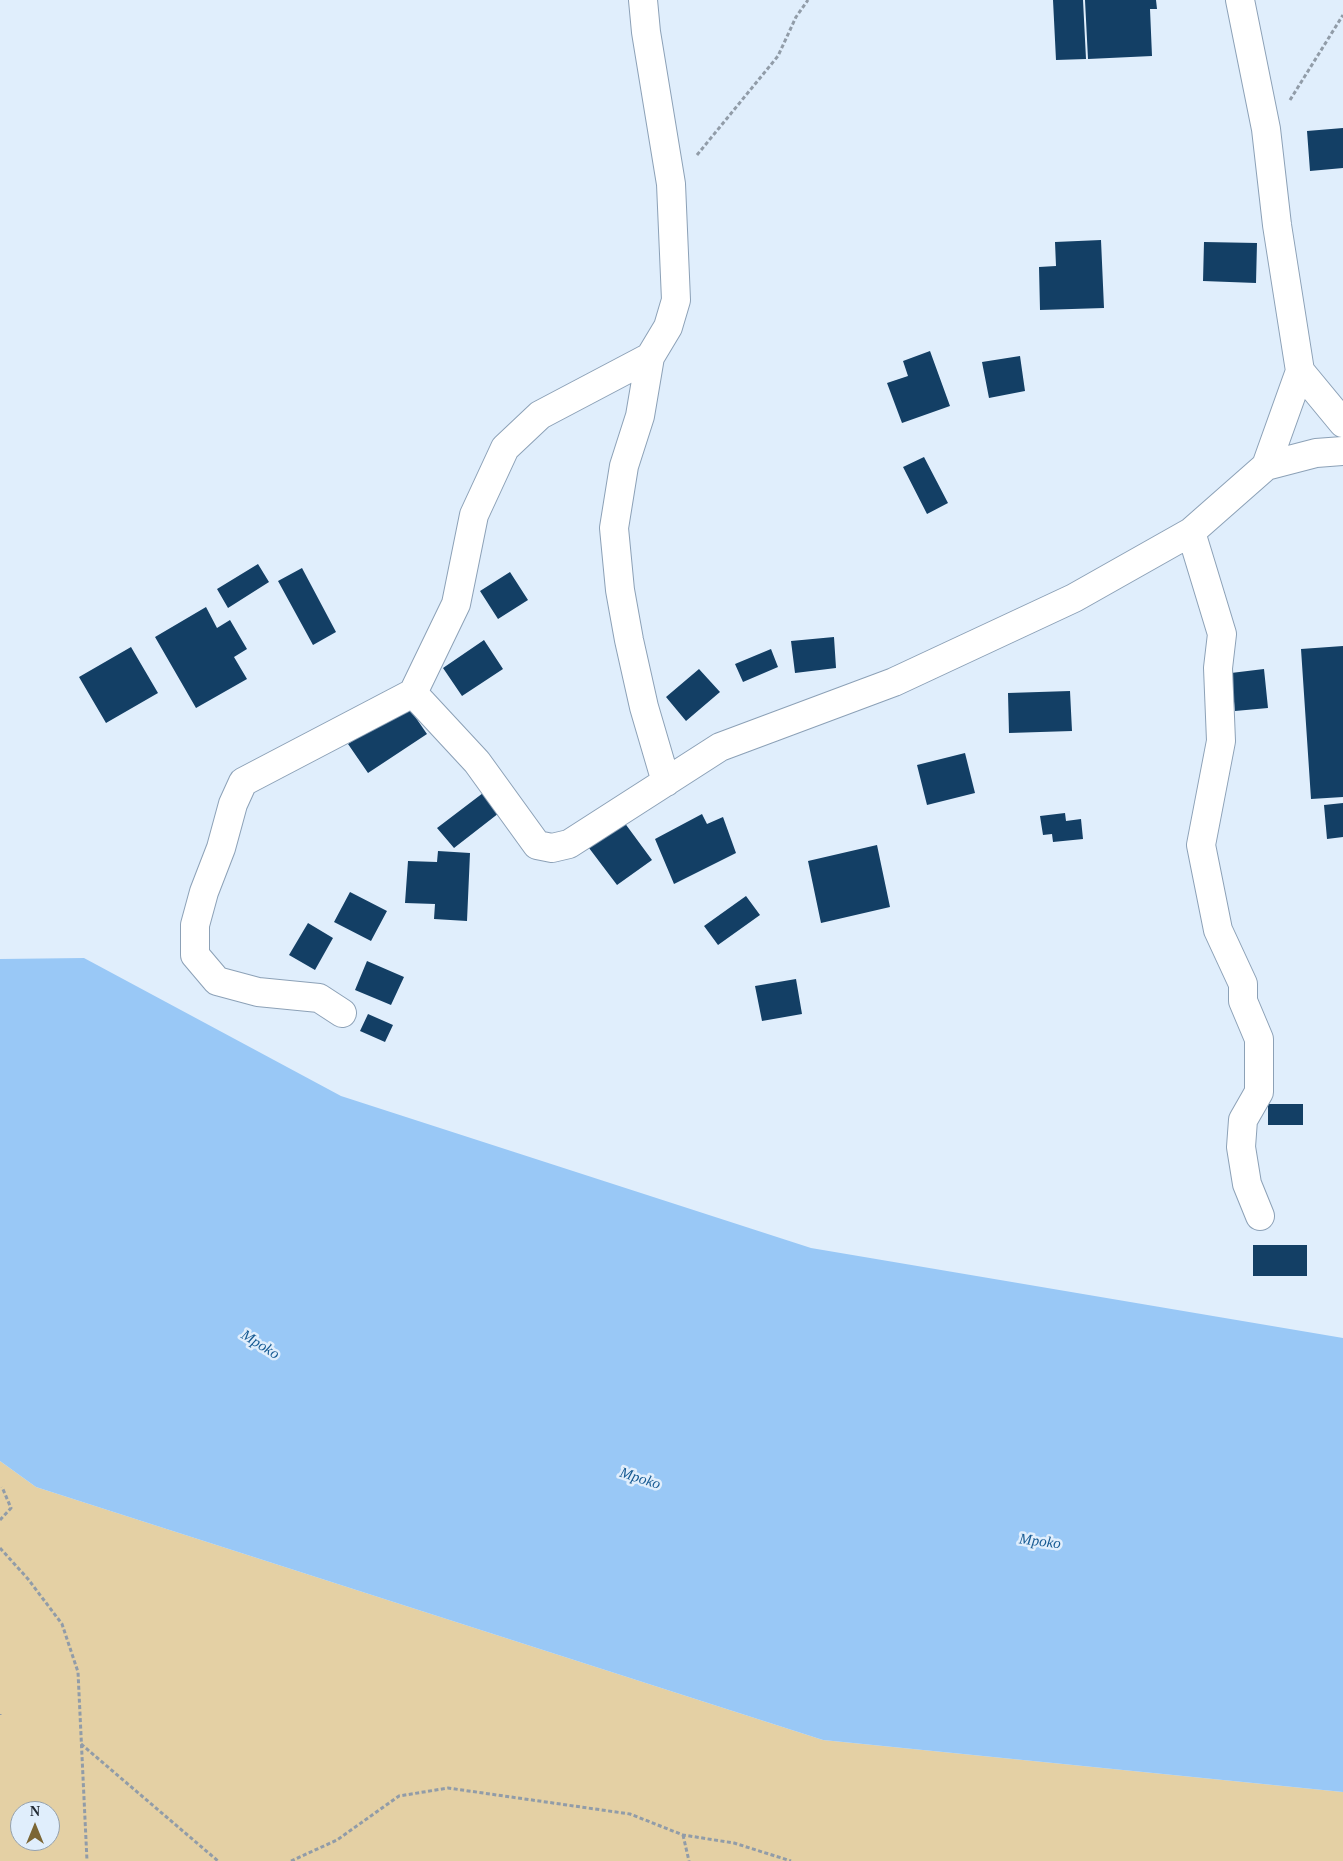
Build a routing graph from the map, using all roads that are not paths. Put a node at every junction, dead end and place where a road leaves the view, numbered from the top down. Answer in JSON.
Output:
{"nodes":[{"id":1,"x":643,"y":0,"type":"edge"},
{"id":2,"x":1240,"y":0,"type":"edge"},
{"id":3,"x":650,"y":357,"type":"junction"},
{"id":4,"x":1300,"y":371,"type":"junction"},
{"id":5,"x":1343,"y":423,"type":"edge"},
{"id":6,"x":1343,"y":451,"type":"edge"},
{"id":7,"x":1266,"y":466,"type":"junction"},
{"id":8,"x":1191,"y":532,"type":"junction"},
{"id":9,"x":414,"y":693,"type":"junction"},
{"id":10,"x":666,"y":782,"type":"junction"},
{"id":11,"x":342,"y":1013,"type":"dead end"},
{"id":12,"x":1260,"y":1216,"type":"dead end"}],
"edges":[{"from":1,"to":3,"type":"street"},
{"from":2,"to":4,"type":"street"},
{"from":3,"to":9,"type":"street"},
{"from":3,"to":10,"type":"street"},
{"from":4,"to":5,"type":"street"},
{"from":4,"to":7,"type":"street"},
{"from":6,"to":7,"type":"street"},
{"from":7,"to":8,"type":"street"},
{"from":8,"to":10,"type":"street"},
{"from":8,"to":12,"type":"street"},
{"from":9,"to":10,"type":"street"},
{"from":9,"to":11,"type":"street"}]}
